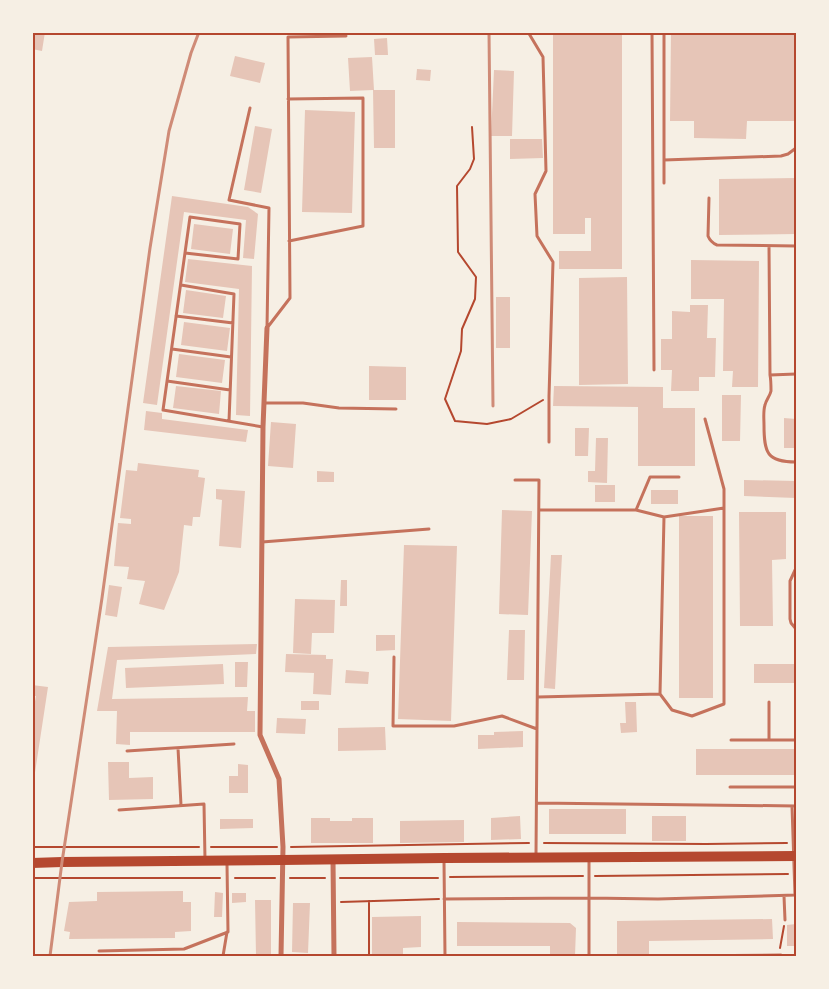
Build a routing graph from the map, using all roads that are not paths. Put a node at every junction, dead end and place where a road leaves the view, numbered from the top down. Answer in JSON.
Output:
{"nodes":[{"id":1,"x":528,"y":32,"type":"edge"},
{"id":2,"x":652,"y":32,"type":"edge"},
{"id":3,"x":664,"y":32,"type":"edge"},
{"id":4,"x":346,"y":36,"type":"dead end"},
{"id":5,"x":288,"y":99,"type":"junction"},
{"id":6,"x":250,"y":108,"type":"dead end"},
{"id":7,"x":796,"y":148,"type":"edge"},
{"id":8,"x":664,"y":160,"type":"junction"},
{"id":9,"x":664,"y":183,"type":"dead end"},
{"id":10,"x":709,"y":198,"type":"dead end"},
{"id":11,"x":289,"y":241,"type":"junction"},
{"id":12,"x":769,"y":246,"type":"junction"},
{"id":13,"x":796,"y":246,"type":"edge"},
{"id":14,"x":185,"y":253,"type":"junction"},
{"id":15,"x":181,"y":285,"type":"junction"},
{"id":16,"x":176,"y":316,"type":"junction"},
{"id":17,"x":233,"y":324,"type":"junction"},
{"id":18,"x":267,"y":328,"type":"junction"},
{"id":19,"x":172,"y":349,"type":"junction"},
{"id":20,"x":231,"y":357,"type":"junction"},
{"id":21,"x":654,"y":370,"type":"dead end"},
{"id":22,"x":770,"y":374,"type":"junction"},
{"id":23,"x":796,"y":374,"type":"edge"},
{"id":24,"x":167,"y":381,"type":"junction"},
{"id":25,"x":230,"y":390,"type":"junction"},
{"id":26,"x":264,"y":403,"type":"junction"},
{"id":27,"x":396,"y":409,"type":"dead end"},
{"id":28,"x":705,"y":418,"type":"dead end"},
{"id":29,"x":229,"y":421,"type":"junction"},
{"id":30,"x":263,"y":427,"type":"junction"},
{"id":31,"x":549,"y":442,"type":"dead end"},
{"id":32,"x":796,"y":462,"type":"edge"},
{"id":33,"x":679,"y":477,"type":"dead end"},
{"id":34,"x":515,"y":480,"type":"dead end"},
{"id":35,"x":724,"y":508,"type":"junction"},
{"id":36,"x":539,"y":510,"type":"junction"},
{"id":37,"x":636,"y":510,"type":"junction"},
{"id":38,"x":664,"y":517,"type":"junction"},
{"id":39,"x":429,"y":529,"type":"dead end"},
{"id":40,"x":262,"y":542,"type":"junction"},
{"id":41,"x":796,"y":568,"type":"edge"},
{"id":42,"x":796,"y":629,"type":"edge"},
{"id":43,"x":394,"y":658,"type":"dead end"},
{"id":44,"x":660,"y":694,"type":"junction"},
{"id":45,"x":538,"y":697,"type":"junction"},
{"id":46,"x":769,"y":702,"type":"dead end"},
{"id":47,"x":537,"y":729,"type":"junction"},
{"id":48,"x":732,"y":740,"type":"dead end"},
{"id":49,"x":769,"y":740,"type":"junction"},
{"id":50,"x":796,"y":740,"type":"edge"},
{"id":51,"x":234,"y":744,"type":"dead end"},
{"id":52,"x":178,"y":748,"type":"junction"},
{"id":53,"x":127,"y":751,"type":"dead end"},
{"id":54,"x":730,"y":787,"type":"dead end"},
{"id":55,"x":796,"y":787,"type":"edge"},
{"id":56,"x":537,"y":803,"type":"junction"},
{"id":57,"x":181,"y":805,"type":"junction"},
{"id":58,"x":792,"y":806,"type":"junction"},
{"id":59,"x":796,"y":806,"type":"edge"},
{"id":60,"x":119,"y":810,"type":"dead end"},
{"id":61,"x":795,"y":856,"type":"edge"},
{"id":62,"x":589,"y":857,"type":"junction"},
{"id":63,"x":444,"y":858,"type":"junction"},
{"id":64,"x":536,"y":858,"type":"junction"},
{"id":65,"x":333,"y":859,"type":"junction"},
{"id":66,"x":205,"y":860,"type":"junction"},
{"id":67,"x":228,"y":860,"type":"junction"},
{"id":68,"x":282,"y":860,"type":"junction"},
{"id":69,"x":32,"y":863,"type":"edge"},
{"id":70,"x":796,"y":895,"type":"edge"},
{"id":71,"x":784,"y":896,"type":"junction"},
{"id":72,"x":589,"y":898,"type":"junction"},
{"id":73,"x":444,"y":899,"type":"junction"},
{"id":74,"x":785,"y":920,"type":"road end"},
{"id":75,"x":228,"y":932,"type":"junction"},
{"id":76,"x":99,"y":952,"type":"dead end"},
{"id":77,"x":778,"y":955,"type":"edge"},
{"id":78,"x":222,"y":956,"type":"edge"},
{"id":79,"x":281,"y":956,"type":"edge"},
{"id":80,"x":334,"y":956,"type":"edge"},
{"id":81,"x":445,"y":956,"type":"edge"},
{"id":82,"x":589,"y":956,"type":"edge"},
{"id":83,"x":663,"y":956,"type":"edge"},
{"id":84,"x":783,"y":956,"type":"edge"}],
"edges":[{"from":1,"to":31,"type":"lane"},
{"from":2,"to":21,"type":"lane"},
{"from":3,"to":8,"type":"lane"},
{"from":4,"to":5,"type":"lane"},
{"from":5,"to":11,"type":"lane"},
{"from":5,"to":11,"type":"lane"},
{"from":6,"to":18,"type":"lane"},
{"from":7,"to":8,"type":"lane"},
{"from":8,"to":9,"type":"lane"},
{"from":10,"to":12,"type":"lane"},
{"from":11,"to":18,"type":"lane"},
{"from":12,"to":13,"type":"lane"},
{"from":12,"to":22,"type":"lane"},
{"from":14,"to":14,"type":"lane"},
{"from":14,"to":15,"type":"lane"},
{"from":15,"to":16,"type":"lane"},
{"from":15,"to":17,"type":"lane"},
{"from":16,"to":17,"type":"lane"},
{"from":16,"to":19,"type":"lane"},
{"from":17,"to":20,"type":"lane"},
{"from":18,"to":26,"type":"street"},
{"from":19,"to":20,"type":"lane"},
{"from":19,"to":24,"type":"lane"},
{"from":20,"to":25,"type":"lane"},
{"from":22,"to":23,"type":"lane"},
{"from":22,"to":32,"type":"lane"},
{"from":24,"to":25,"type":"lane"},
{"from":24,"to":29,"type":"lane"},
{"from":25,"to":29,"type":"lane"},
{"from":26,"to":27,"type":"lane"},
{"from":26,"to":30,"type":"street"},
{"from":28,"to":35,"type":"lane"},
{"from":29,"to":30,"type":"lane"},
{"from":30,"to":40,"type":"street"},
{"from":33,"to":37,"type":"lane"},
{"from":34,"to":36,"type":"lane"},
{"from":35,"to":38,"type":"lane"},
{"from":35,"to":44,"type":"lane"},
{"from":36,"to":37,"type":"lane"},
{"from":36,"to":45,"type":"lane"},
{"from":37,"to":38,"type":"lane"},
{"from":38,"to":44,"type":"lane"},
{"from":39,"to":40,"type":"lane"},
{"from":40,"to":68,"type":"street"},
{"from":41,"to":42,"type":"lane"},
{"from":43,"to":47,"type":"lane"},
{"from":44,"to":45,"type":"lane"},
{"from":45,"to":47,"type":"lane"},
{"from":46,"to":49,"type":"lane"},
{"from":47,"to":56,"type":"lane"},
{"from":48,"to":49,"type":"lane"},
{"from":49,"to":50,"type":"lane"},
{"from":51,"to":52,"type":"lane"},
{"from":52,"to":53,"type":"lane"},
{"from":52,"to":57,"type":"lane"},
{"from":54,"to":55,"type":"lane"},
{"from":56,"to":58,"type":"lane"},
{"from":56,"to":64,"type":"lane"},
{"from":57,"to":60,"type":"lane"},
{"from":57,"to":66,"type":"lane"},
{"from":58,"to":59,"type":"lane"},
{"from":58,"to":61,"type":"lane"},
{"from":61,"to":62,"type":"main road"},
{"from":61,"to":70,"type":"lane"},
{"from":62,"to":64,"type":"main road"},
{"from":62,"to":72,"type":"lane"},
{"from":63,"to":64,"type":"main road"},
{"from":63,"to":65,"type":"main road"},
{"from":63,"to":73,"type":"lane"},
{"from":65,"to":68,"type":"main road"},
{"from":65,"to":80,"type":"street"},
{"from":66,"to":67,"type":"main road"},
{"from":66,"to":69,"type":"main road"},
{"from":67,"to":68,"type":"main road"},
{"from":67,"to":75,"type":"lane"},
{"from":68,"to":79,"type":"street"},
{"from":70,"to":71,"type":"lane"},
{"from":71,"to":72,"type":"lane"},
{"from":71,"to":74,"type":"lane"},
{"from":72,"to":73,"type":"lane"},
{"from":72,"to":82,"type":"lane"},
{"from":73,"to":81,"type":"lane"},
{"from":75,"to":76,"type":"lane"},
{"from":75,"to":78,"type":"lane"},
{"from":77,"to":83,"type":"lane"},
{"from":77,"to":84,"type":"lane"}]}
